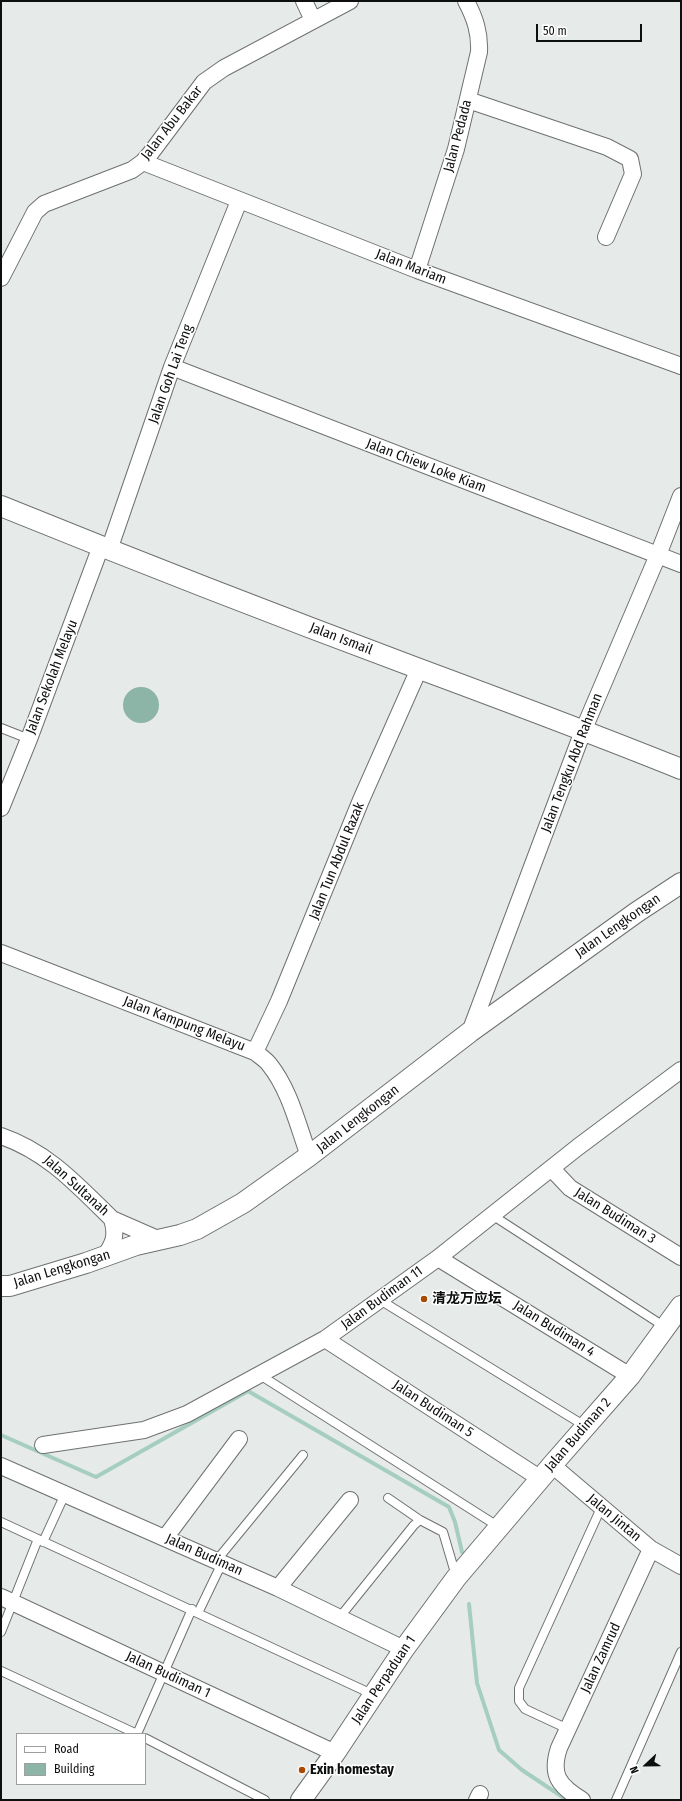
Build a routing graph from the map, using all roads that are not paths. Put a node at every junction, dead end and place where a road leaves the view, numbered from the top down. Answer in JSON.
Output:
{"nodes":[{"id":1,"x":304,"y":1,"type":"edge"},
{"id":2,"x":350,"y":1,"type":"edge"},
{"id":3,"x":466,"y":1,"type":"edge"},
{"id":4,"x":313,"y":20,"type":"junction"},
{"id":5,"x":468,"y":100,"type":"junction"},
{"id":6,"x":142,"y":162,"type":"junction"},
{"id":7,"x":239,"y":201,"type":"junction"},
{"id":8,"x":606,"y":236,"type":"dead end"},
{"id":9,"x":417,"y":270,"type":"junction"},
{"id":10,"x":1,"y":278,"type":"edge"},
{"id":11,"x":681,"y":366,"type":"edge"},
{"id":12,"x":172,"y":367,"type":"junction"},
{"id":13,"x":681,"y":496,"type":"edge"},
{"id":14,"x":1,"y":506,"type":"edge"},
{"id":15,"x":105,"y":548,"type":"junction"},
{"id":16,"x":658,"y":556,"type":"junction"},
{"id":17,"x":681,"y":564,"type":"edge"},
{"id":18,"x":418,"y":669,"type":"junction"},
{"id":19,"x":1,"y":728,"type":"edge"},
{"id":20,"x":583,"y":731,"type":"junction"},
{"id":21,"x":29,"y":739,"type":"junction"},
{"id":22,"x":681,"y":769,"type":"edge"},
{"id":23,"x":4,"y":788,"type":"edge"},
{"id":24,"x":1,"y":808,"type":"edge"},
{"id":25,"x":681,"y":884,"type":"edge"},
{"id":26,"x":1,"y":953,"type":"edge"},
{"id":27,"x":470,"y":1032,"type":"junction"},
{"id":28,"x":255,"y":1052,"type":"junction"},
{"id":29,"x":681,"y":1070,"type":"edge"},
{"id":30,"x":1,"y":1136,"type":"edge"},
{"id":31,"x":309,"y":1156,"type":"junction"},
{"id":32,"x":552,"y":1169,"type":"junction"},
{"id":33,"x":492,"y":1215,"type":"junction"},
{"id":34,"x":112,"y":1219,"type":"junction"},
{"id":35,"x":160,"y":1240,"type":"junction"},
{"id":36,"x":104,"y":1257,"type":"junction"},
{"id":37,"x":438,"y":1258,"type":"junction"},
{"id":38,"x":681,"y":1258,"type":"edge"},
{"id":39,"x":1,"y":1286,"type":"edge"},
{"id":40,"x":380,"y":1300,"type":"junction"},
{"id":41,"x":681,"y":1306,"type":"edge"},
{"id":42,"x":665,"y":1327,"type":"junction"},
{"id":43,"x":325,"y":1339,"type":"junction"},
{"id":44,"x":260,"y":1374,"type":"junction"},
{"id":45,"x":630,"y":1376,"type":"junction"},
{"id":46,"x":586,"y":1426,"type":"junction"},
{"id":47,"x":239,"y":1439,"type":"dead end"},
{"id":48,"x":43,"y":1445,"type":"dead end"},
{"id":49,"x":303,"y":1455,"type":"dead end"},
{"id":50,"x":1,"y":1466,"type":"edge"},
{"id":51,"x":546,"y":1472,"type":"junction"},
{"id":52,"x":65,"y":1494,"type":"junction"},
{"id":53,"x":388,"y":1498,"type":"dead end"},
{"id":54,"x":350,"y":1500,"type":"dead end"},
{"id":55,"x":601,"y":1508,"type":"junction"},
{"id":56,"x":420,"y":1520,"type":"junction"},
{"id":57,"x":1,"y":1522,"type":"edge"},
{"id":58,"x":500,"y":1528,"type":"junction"},
{"id":59,"x":165,"y":1538,"type":"junction"},
{"id":60,"x":41,"y":1541,"type":"junction"},
{"id":61,"x":651,"y":1549,"type":"junction"},
{"id":62,"x":219,"y":1562,"type":"junction"},
{"id":63,"x":471,"y":1562,"type":"joint"},
{"id":64,"x":681,"y":1566,"type":"edge"},
{"id":65,"x":456,"y":1578,"type":"junction"},
{"id":66,"x":278,"y":1588,"type":"junction"},
{"id":67,"x":7,"y":1600,"type":"edge"},
{"id":68,"x":195,"y":1611,"type":"junction"},
{"id":69,"x":339,"y":1618,"type":"junction"},
{"id":70,"x":1,"y":1632,"type":"edge"},
{"id":71,"x":404,"y":1649,"type":"junction"},
{"id":72,"x":681,"y":1652,"type":"edge"},
{"id":73,"x":1,"y":1670,"type":"edge"},
{"id":74,"x":164,"y":1673,"type":"junction"},
{"id":75,"x":374,"y":1695,"type":"junction"},
{"id":76,"x":568,"y":1729,"type":"junction"},
{"id":77,"x":135,"y":1733,"type":"edge"},
{"id":78,"x":137,"y":1733,"type":"edge"},
{"id":79,"x":146,"y":1739,"type":"edge"},
{"id":80,"x":335,"y":1753,"type":"junction"},
{"id":81,"x":308,"y":1798,"type":"edge"},
{"id":82,"x":265,"y":1800,"type":"edge"},
{"id":83,"x":582,"y":1800,"type":"edge"},
{"id":84,"x":616,"y":1800,"type":"edge"}],
"edges":[{"from":1,"to":4,"type":"street"},
{"from":2,"to":4,"type":"street","name":"Jalan Abu Bakar"},
{"from":3,"to":5,"type":"street","name":"Jalan Pedada"},
{"from":4,"to":6,"type":"street","name":"Jalan Abu Bakar"},
{"from":5,"to":8,"type":"street"},
{"from":5,"to":9,"type":"street","name":"Jalan Pedada"},
{"from":6,"to":7,"type":"street","name":"Jalan Mariam"},
{"from":6,"to":10,"type":"street","name":"Jalan Abu Bakar"},
{"from":7,"to":9,"type":"street","name":"Jalan Mariam"},
{"from":7,"to":12,"type":"street","name":"Jalan Goh Lai Teng"},
{"from":9,"to":11,"type":"street","name":"Jalan Mariam"},
{"from":12,"to":15,"type":"street","name":"Jalan Goh Lai Teng"},
{"from":12,"to":16,"type":"street","name":"Jalan Chiew Loke Kiam"},
{"from":13,"to":16,"type":"street","name":"Jalan Tengku Abd Rahman"},
{"from":14,"to":15,"type":"street","name":"Jalan Ismail"},
{"from":15,"to":18,"type":"street","name":"Jalan Ismail"},
{"from":15,"to":21,"type":"street","name":"Jalan Sekolah Melayu"},
{"from":16,"to":17,"type":"street","name":"Jalan Chiew Loke Kiam"},
{"from":16,"to":20,"type":"street","name":"Jalan Tengku Abd Rahman"},
{"from":18,"to":20,"type":"street","name":"Jalan Ismail"},
{"from":18,"to":28,"type":"street","name":"Jalan Tun Abdul Razak"},
{"from":19,"to":21,"type":"lane"},
{"from":20,"to":22,"type":"street","name":"Jalan Ismail"},
{"from":20,"to":27,"type":"street","name":"Jalan Tengku Abd Rahman"},
{"from":21,"to":23,"type":"street","name":"Jalan Sekolah Melayu"},
{"from":23,"to":24,"type":"street","name":"Jalan Sekolah Melayu"},
{"from":25,"to":27,"type":"street","name":"Jalan Lengkongan"},
{"from":26,"to":28,"type":"street","name":"Jalan Kampung Melayu"},
{"from":27,"to":31,"type":"street","name":"Jalan Lengkongan"},
{"from":28,"to":31,"type":"street","name":"Jalan Kampung Melayu"},
{"from":29,"to":32,"type":"street","name":"Jalan Budiman 11"},
{"from":30,"to":34,"type":"street","name":"Jalan Sultanah"},
{"from":31,"to":35,"type":"street","name":"Jalan Lengkongan"},
{"from":32,"to":33,"type":"street","name":"Jalan Budiman 11"},
{"from":32,"to":38,"type":"street","name":"Jalan Budiman 3"},
{"from":33,"to":37,"type":"street","name":"Jalan Budiman 11"},
{"from":33,"to":42,"type":"lane"},
{"from":34,"to":35,"type":"street"},
{"from":34,"to":36,"type":"street","name":"Jalan Sultanah"},
{"from":35,"to":36,"type":"street","name":"Jalan Lengkongan"},
{"from":36,"to":39,"type":"street","name":"Jalan Lengkongan"},
{"from":37,"to":40,"type":"street","name":"Jalan Budiman 11"},
{"from":37,"to":45,"type":"street","name":"Jalan Budiman 4"},
{"from":40,"to":43,"type":"street","name":"Jalan Budiman 11"},
{"from":40,"to":46,"type":"lane"},
{"from":41,"to":42,"type":"street","name":"Jalan Budiman 2"},
{"from":42,"to":45,"type":"street","name":"Jalan Budiman 2"},
{"from":43,"to":44,"type":"street","name":"Jalan Budiman 11"},
{"from":43,"to":51,"type":"street","name":"Jalan Budiman 5"},
{"from":44,"to":48,"type":"street","name":"Jalan Budiman 11"},
{"from":44,"to":58,"type":"lane"},
{"from":45,"to":46,"type":"street","name":"Jalan Budiman 2"},
{"from":46,"to":51,"type":"street","name":"Jalan Budiman 2"},
{"from":47,"to":59,"type":"street"},
{"from":49,"to":62,"type":"lane"},
{"from":50,"to":52,"type":"street","name":"Jalan Budiman"},
{"from":51,"to":55,"type":"street","name":"Jalan Jintan"},
{"from":51,"to":58,"type":"street","name":"Jalan Budiman 2"},
{"from":52,"to":59,"type":"street","name":"Jalan Budiman"},
{"from":52,"to":60,"type":"lane"},
{"from":53,"to":56,"type":"lane"},
{"from":54,"to":66,"type":"street"},
{"from":55,"to":61,"type":"street","name":"Jalan Jintan"},
{"from":55,"to":76,"type":"lane"},
{"from":56,"to":65,"type":"lane"},
{"from":56,"to":69,"type":"lane"},
{"from":57,"to":60,"type":"lane"},
{"from":58,"to":63,"type":"street","name":"Jalan Budiman 2"},
{"from":59,"to":62,"type":"street","name":"Jalan Budiman"},
{"from":60,"to":67,"type":"lane"},
{"from":60,"to":68,"type":"lane"},
{"from":61,"to":64,"type":"street","name":"Jalan Jintan"},
{"from":61,"to":76,"type":"street","name":"Jalan Zamrud"},
{"from":62,"to":66,"type":"street","name":"Jalan Budiman"},
{"from":62,"to":68,"type":"lane"},
{"from":63,"to":65,"type":"street","name":"Jalan Perpaduan 1"},
{"from":65,"to":71,"type":"street","name":"Jalan Perpaduan 1"},
{"from":66,"to":69,"type":"street","name":"Jalan Budiman"},
{"from":67,"to":70,"type":"lane"},
{"from":67,"to":74,"type":"street","name":"Jalan Budiman 1"},
{"from":68,"to":74,"type":"lane"},
{"from":68,"to":75,"type":"lane"},
{"from":69,"to":71,"type":"street","name":"Jalan Budiman"},
{"from":71,"to":75,"type":"street","name":"Jalan Perpaduan 1"},
{"from":72,"to":84,"type":"lane"},
{"from":73,"to":77,"type":"lane"},
{"from":74,"to":78,"type":"lane"},
{"from":74,"to":80,"type":"street","name":"Jalan Budiman 1"},
{"from":75,"to":80,"type":"street","name":"Jalan Perpaduan 1"},
{"from":76,"to":83,"type":"street","name":"Jalan Zamrud"},
{"from":79,"to":82,"type":"lane"},
{"from":80,"to":81,"type":"street","name":"Jalan Perpaduan 1"}]}
